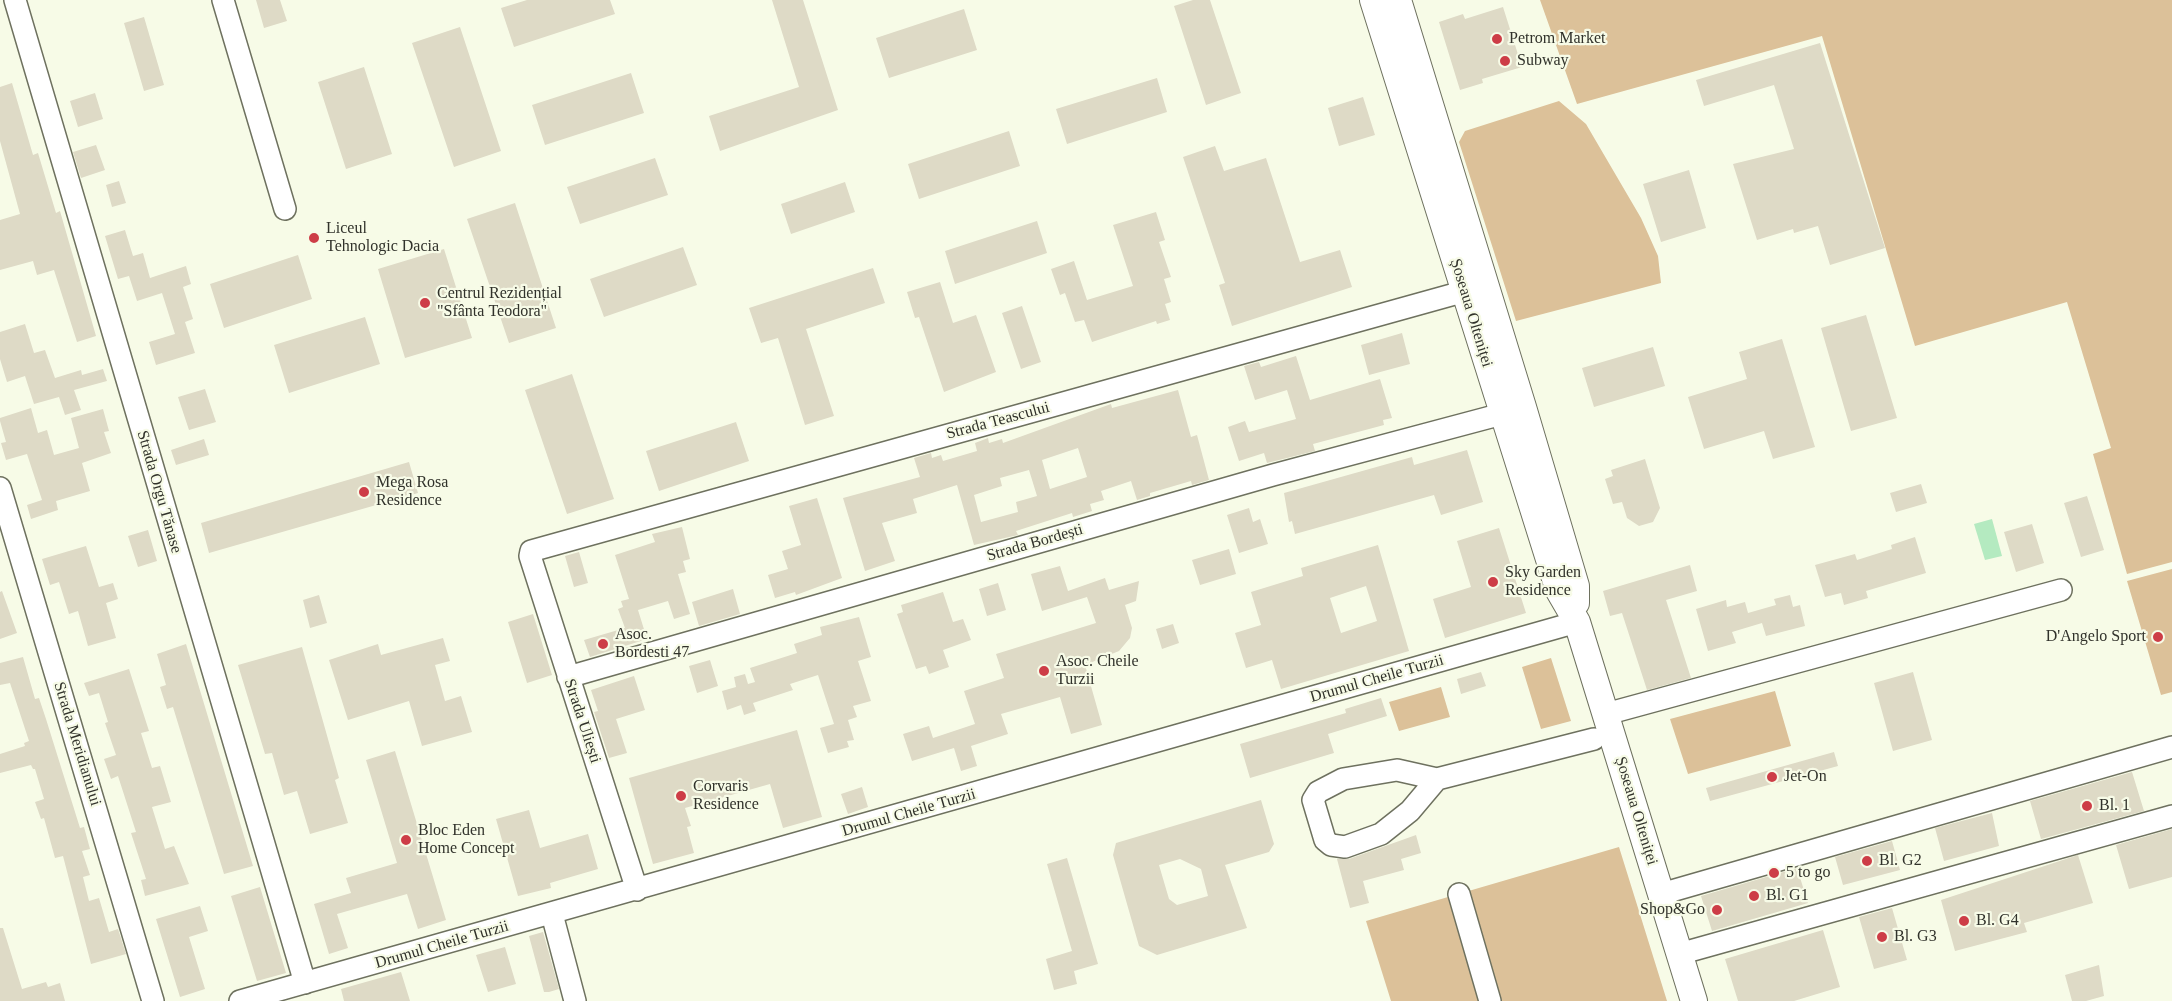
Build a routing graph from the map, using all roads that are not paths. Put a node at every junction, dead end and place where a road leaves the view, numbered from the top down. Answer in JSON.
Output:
{"nodes":[{"id":1,"x":15,"y":0,"type":"edge"},
{"id":2,"x":223,"y":0,"type":"edge"},
{"id":3,"x":1373,"y":0,"type":"edge"},
{"id":4,"x":1398,"y":0,"type":"edge"},
{"id":5,"x":285,"y":209,"type":"dead end"},
{"id":6,"x":1475,"y":288,"type":"junction"},
{"id":7,"x":1502,"y":414,"type":"junction"},
{"id":8,"x":0,"y":488,"type":"edge"},
{"id":9,"x":531,"y":551,"type":"joint"},
{"id":10,"x":2061,"y":590,"type":"dead end"},
{"id":11,"x":1577,"y":622,"type":"junction"},
{"id":12,"x":568,"y":677,"type":"junction"},
{"id":13,"x":1606,"y":714,"type":"junction"},
{"id":14,"x":1594,"y":739,"type":"dead end"},
{"id":15,"x":2172,"y":747,"type":"edge"},
{"id":16,"x":1437,"y":779,"type":"junction"},
{"id":17,"x":2172,"y":816,"type":"edge"},
{"id":18,"x":637,"y":890,"type":"junction"},
{"id":19,"x":1459,"y":894,"type":"dead end"},
{"id":20,"x":1661,"y":894,"type":"junction"},
{"id":21,"x":552,"y":914,"type":"junction"},
{"id":22,"x":1679,"y":954,"type":"junction"},
{"id":23,"x":305,"y":983,"type":"junction"},
{"id":24,"x":153,"y":1001,"type":"edge"},
{"id":25,"x":240,"y":1001,"type":"edge"},
{"id":26,"x":575,"y":1001,"type":"edge"},
{"id":27,"x":1490,"y":1001,"type":"edge"},
{"id":28,"x":1694,"y":1001,"type":"edge"}],
"edges":[{"from":1,"to":23,"type":"street","name":"Strada Orgu Tănase"},
{"from":2,"to":5,"type":"street"},
{"from":3,"to":6,"type":"main road","name":"Șoseaua Olteniței"},
{"from":4,"to":6,"type":"main road","name":"Șoseaua Olteniței"},
{"from":6,"to":7,"type":"main road","name":"Șoseaua Olteniței"},
{"from":6,"to":9,"type":"street","name":"Strada Teascului"},
{"from":6,"to":11,"type":"main road","name":"Șoseaua Olteniței"},
{"from":7,"to":11,"type":"main road","name":"Șoseaua Olteniței"},
{"from":7,"to":12,"type":"street","name":"Strada Bordești"},
{"from":8,"to":24,"type":"street","name":"Strada Meridianului"},
{"from":9,"to":12,"type":"street","name":"Strada Uliești"},
{"from":10,"to":13,"type":"street"},
{"from":11,"to":13,"type":"main road","name":"Șoseaua Olteniței"},
{"from":11,"to":18,"type":"street","name":"Drumul Cheile Turzii"},
{"from":12,"to":18,"type":"street","name":"Strada Uliești"},
{"from":13,"to":20,"type":"main road","name":"Șoseaua Olteniței"},
{"from":14,"to":16,"type":"street"},
{"from":15,"to":20,"type":"street"},
{"from":16,"to":16,"type":"street"},
{"from":17,"to":22,"type":"street"},
{"from":18,"to":21,"type":"street","name":"Drumul Cheile Turzii"},
{"from":19,"to":27,"type":"street"},
{"from":20,"to":22,"type":"main road","name":"Șoseaua Olteniței"},
{"from":21,"to":23,"type":"street","name":"Drumul Cheile Turzii"},
{"from":21,"to":26,"type":"street"},
{"from":22,"to":28,"type":"main road","name":"Șoseaua Olteniței"},
{"from":23,"to":25,"type":"street","name":"Drumul Cheile Turzii"}]}
